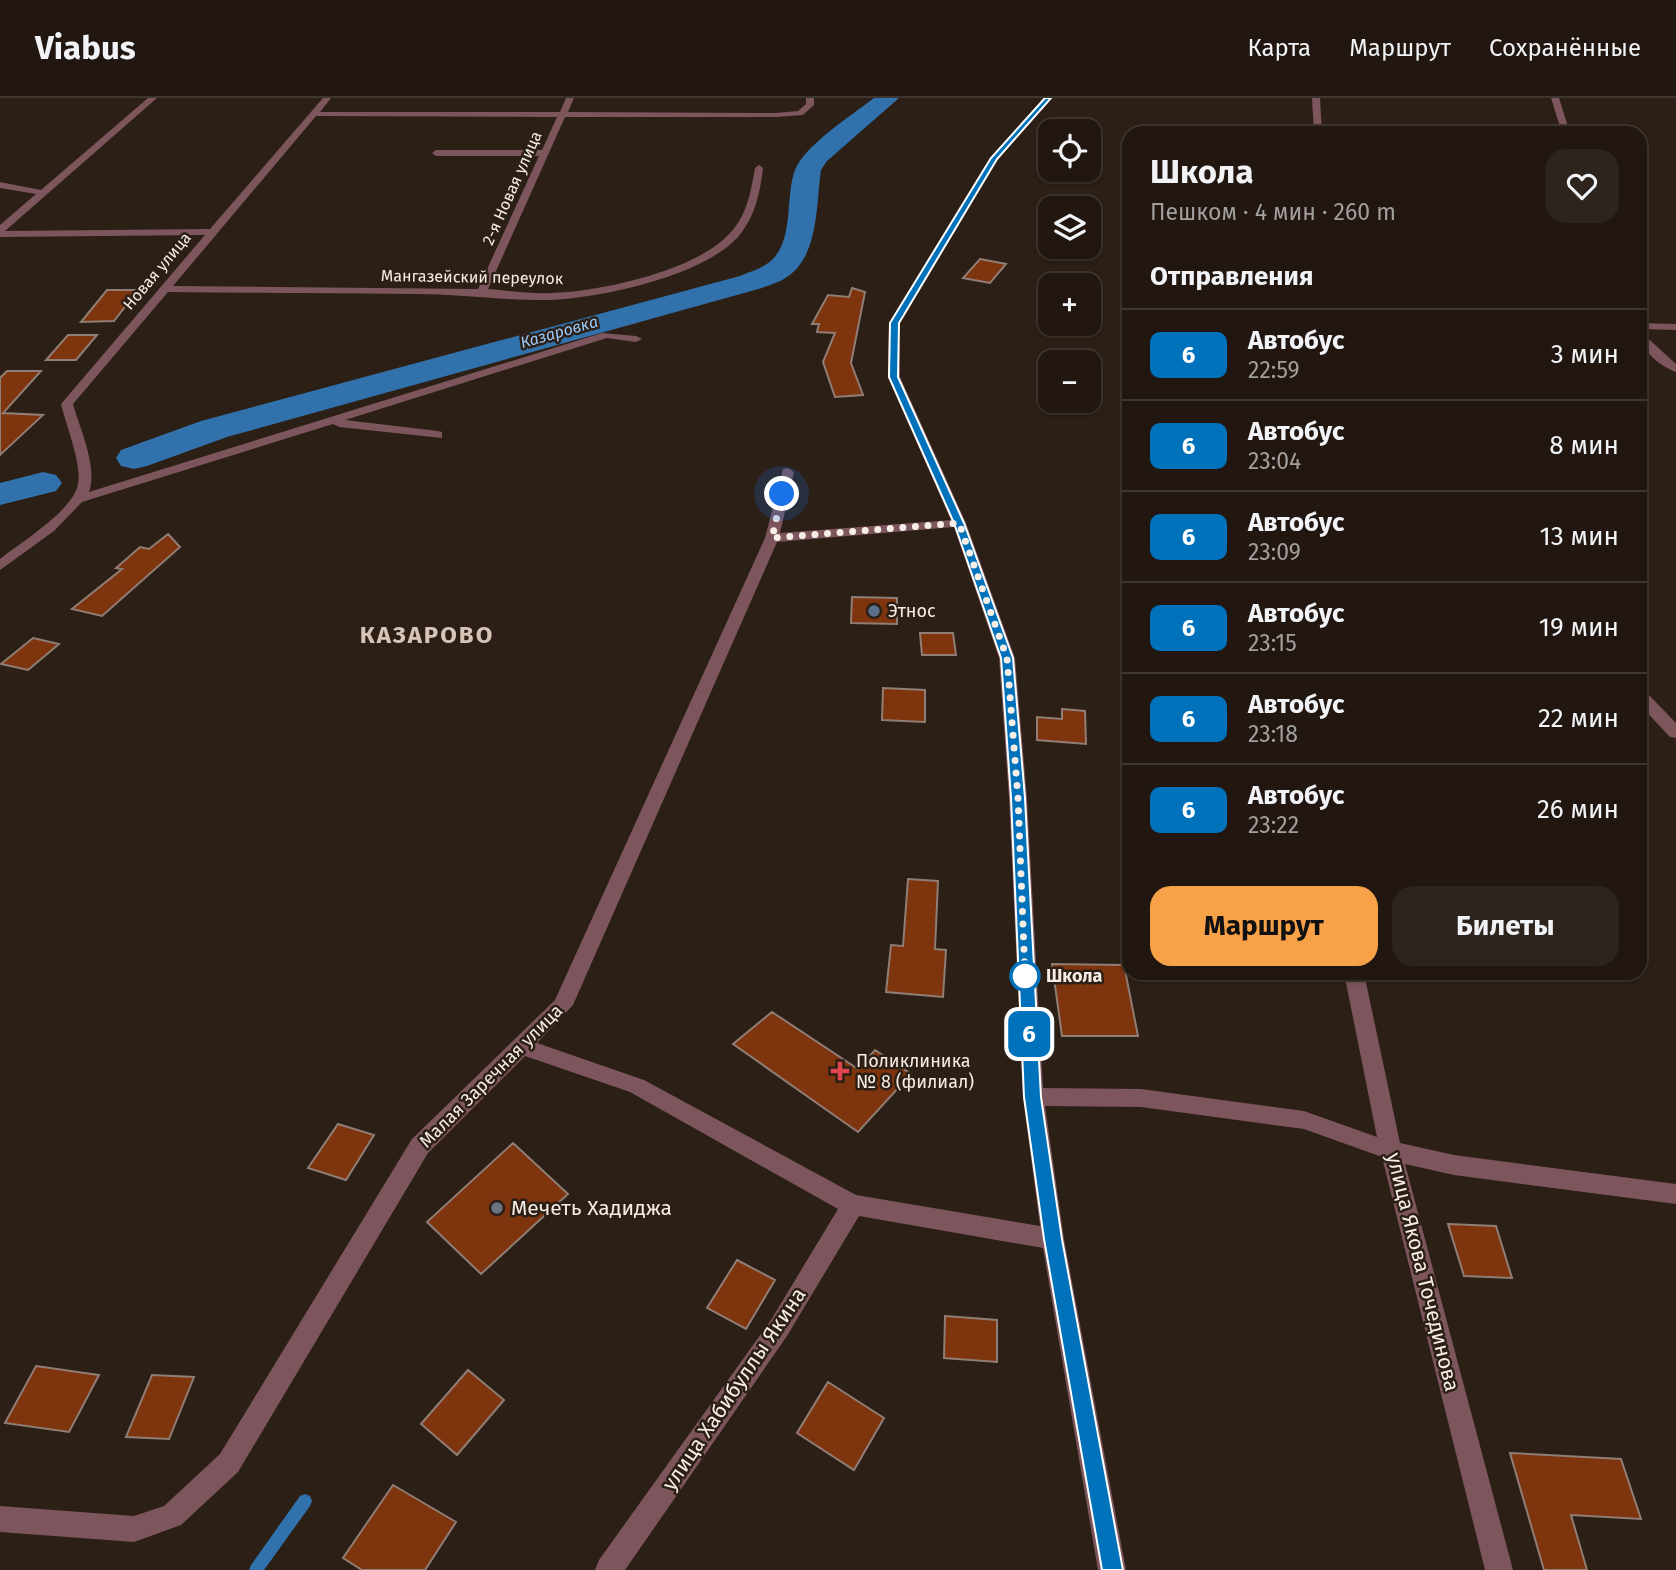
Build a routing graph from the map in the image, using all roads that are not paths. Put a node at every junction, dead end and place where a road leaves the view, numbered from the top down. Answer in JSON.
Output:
{"nodes":[{"id":1,"x":153,"y":98,"type":"edge"},
{"id":2,"x":327,"y":98,"type":"edge"},
{"id":3,"x":570,"y":98,"type":"edge"},
{"id":4,"x":810,"y":98,"type":"edge"},
{"id":5,"x":1048,"y":98,"type":"edge"},
{"id":6,"x":1316,"y":98,"type":"edge"},
{"id":7,"x":1555,"y":98,"type":"edge"},
{"id":8,"x":313,"y":114,"type":"junction"},
{"id":9,"x":563,"y":114,"type":"junction"},
{"id":10,"x":1318,"y":126,"type":"edge"},
{"id":11,"x":1564,"y":126,"type":"edge"},
{"id":12,"x":436,"y":153,"type":"dead end"},
{"id":13,"x":545,"y":153,"type":"junction"},
{"id":14,"x":759,"y":168,"type":"dead end"},
{"id":15,"x":0,"y":185,"type":"edge"},
{"id":16,"x":43,"y":193,"type":"junction"},
{"id":17,"x":0,"y":232,"type":"edge"},
{"id":18,"x":213,"y":232,"type":"junction"},
{"id":19,"x":164,"y":289,"type":"junction"},
{"id":20,"x":482,"y":291,"type":"junction"},
{"id":21,"x":1647,"y":326,"type":"edge"},
{"id":22,"x":1676,"y":327,"type":"edge"},
{"id":23,"x":636,"y":339,"type":"dead end"},
{"id":24,"x":1647,"y":343,"type":"edge"},
{"id":25,"x":1676,"y":369,"type":"edge"},
{"id":26,"x":332,"y":422,"type":"junction"},
{"id":27,"x":438,"y":435,"type":"dead end"},
{"id":28,"x":788,"y":472,"type":"dead end"},
{"id":29,"x":79,"y":499,"type":"junction"},
{"id":30,"x":959,"y":523,"type":"junction"},
{"id":31,"x":772,"y":538,"type":"junction"},
{"id":32,"x":0,"y":566,"type":"edge"},
{"id":33,"x":1647,"y":703,"type":"edge"},
{"id":34,"x":1676,"y":733,"type":"edge"},
{"id":35,"x":1355,"y":980,"type":"edge"},
{"id":36,"x":524,"y":1047,"type":"junction"},
{"id":37,"x":1032,"y":1097,"type":"junction"},
{"id":38,"x":1391,"y":1151,"type":"junction"},
{"id":39,"x":1676,"y":1195,"type":"edge"},
{"id":40,"x":853,"y":1205,"type":"junction"},
{"id":41,"x":1053,"y":1239,"type":"junction"},
{"id":42,"x":0,"y":1519,"type":"edge"},
{"id":43,"x":609,"y":1570,"type":"edge"},
{"id":44,"x":1112,"y":1570,"type":"edge"},
{"id":45,"x":1499,"y":1570,"type":"edge"}],
"edges":[{"from":1,"to":16,"type":"street"},
{"from":2,"to":8,"type":"street","name":"Новая улица"},
{"from":3,"to":9,"type":"street","name":"2-я Новая улица"},
{"from":4,"to":9,"type":"street"},
{"from":5,"to":30,"type":"street"},
{"from":6,"to":10,"type":"street"},
{"from":7,"to":11,"type":"street"},
{"from":8,"to":9,"type":"street"},
{"from":8,"to":18,"type":"street","name":"Новая улица"},
{"from":9,"to":13,"type":"street","name":"2-я Новая улица"},
{"from":12,"to":13,"type":"street"},
{"from":13,"to":20,"type":"street","name":"2-я Новая улица"},
{"from":14,"to":20,"type":"street","name":"Мангазейский переулок"},
{"from":15,"to":16,"type":"street"},
{"from":16,"to":17,"type":"street"},
{"from":17,"to":18,"type":"street"},
{"from":18,"to":19,"type":"street","name":"Новая улица"},
{"from":19,"to":20,"type":"street","name":"Мангазейский переулок"},
{"from":19,"to":29,"type":"street","name":"Новая улица"},
{"from":21,"to":22,"type":"street"},
{"from":23,"to":26,"type":"street"},
{"from":24,"to":25,"type":"street"},
{"from":26,"to":27,"type":"street"},
{"from":26,"to":29,"type":"street"},
{"from":28,"to":31,"type":"street","name":"Малая Заречная улица"},
{"from":29,"to":32,"type":"street"},
{"from":30,"to":31,"type":"street"},
{"from":30,"to":37,"type":"street"},
{"from":31,"to":36,"type":"street","name":"Малая Заречная улица"},
{"from":33,"to":34,"type":"street"},
{"from":35,"to":38,"type":"street","name":"улица Якова Точединова"},
{"from":36,"to":40,"type":"street"},
{"from":36,"to":42,"type":"street","name":"Малая Заречная улица"},
{"from":37,"to":38,"type":"street"},
{"from":37,"to":41,"type":"street"},
{"from":38,"to":39,"type":"street"},
{"from":38,"to":45,"type":"street","name":"улица Якова Точединова"},
{"from":40,"to":41,"type":"street"},
{"from":40,"to":43,"type":"street","name":"улица Хабибуллы Якина"},
{"from":41,"to":44,"type":"street"}]}
